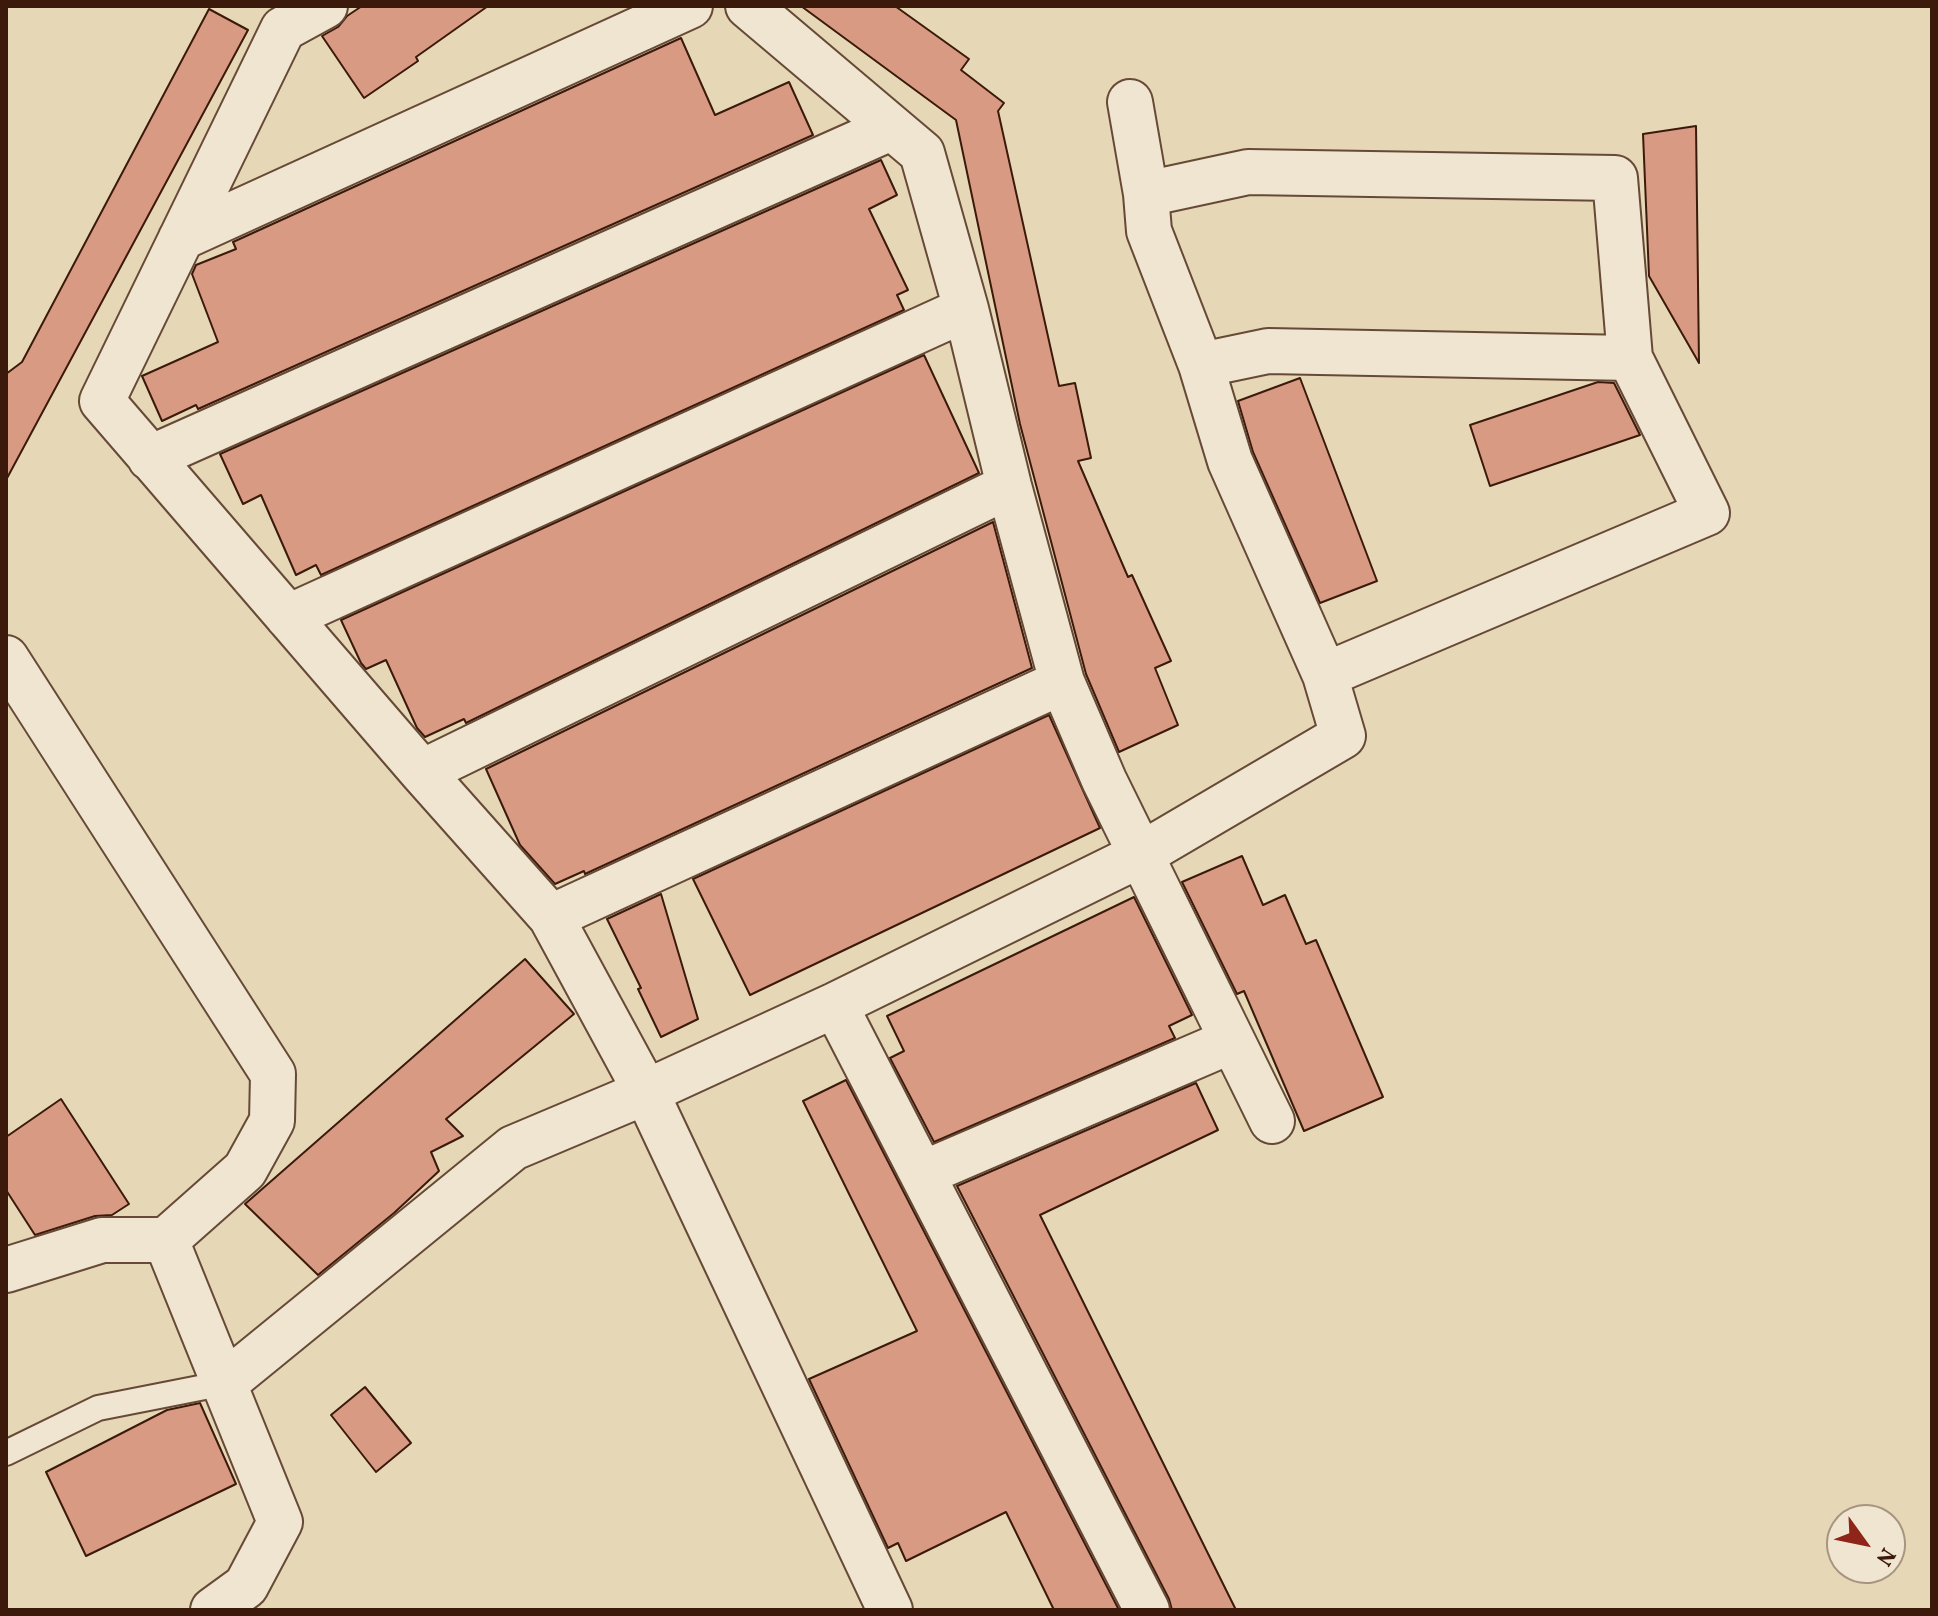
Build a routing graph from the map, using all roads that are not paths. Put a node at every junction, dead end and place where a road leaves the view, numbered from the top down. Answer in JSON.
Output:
{"nodes":[{"id":1,"x":325,"y":6,"type":"edge"},
{"id":2,"x":690,"y":6,"type":"edge"},
{"id":3,"x":748,"y":6,"type":"edge"},
{"id":4,"x":1130,"y":102,"type":"dead end"},
{"id":5,"x":891,"y":128,"type":"junction"},
{"id":6,"x":1146,"y":194,"type":"junction"},
{"id":7,"x":181,"y":238,"type":"junction"},
{"id":8,"x":966,"y":309,"type":"junction"},
{"id":9,"x":1630,"y":358,"type":"junction"},
{"id":10,"x":1201,"y":365,"type":"junction"},
{"id":11,"x":150,"y":458,"type":"junction"},
{"id":12,"x":1009,"y":486,"type":"junction"},
{"id":13,"x":288,"y":617,"type":"junction"},
{"id":14,"x":6,"y":658,"type":"edge"},
{"id":15,"x":1325,"y":675,"type":"junction"},
{"id":16,"x":1062,"y":682,"type":"junction"},
{"id":17,"x":422,"y":772,"type":"junction"},
{"id":18,"x":1142,"y":854,"type":"junction"},
{"id":19,"x":551,"y":917,"type":"junction"},
{"id":20,"x":835,"y":1005,"type":"junction"},
{"id":21,"x":1231,"y":1041,"type":"junction"},
{"id":22,"x":646,"y":1092,"type":"junction"},
{"id":23,"x":1272,"y":1121,"type":"dead end"},
{"id":24,"x":924,"y":1173,"type":"junction"},
{"id":25,"x":166,"y":1240,"type":"junction"},
{"id":26,"x":6,"y":1270,"type":"edge"},
{"id":27,"x":225,"y":1383,"type":"junction"},
{"id":28,"x":6,"y":1453,"type":"edge"},
{"id":29,"x":213,"y":1610,"type":"edge"},
{"id":30,"x":890,"y":1610,"type":"edge"},
{"id":31,"x":1147,"y":1610,"type":"edge"}],
"edges":[{"from":1,"to":7,"type":"street"},
{"from":2,"to":7,"type":"street"},
{"from":3,"to":5,"type":"street"},
{"from":4,"to":6,"type":"street"},
{"from":5,"to":8,"type":"street"},
{"from":5,"to":11,"type":"street"},
{"from":6,"to":9,"type":"street"},
{"from":6,"to":10,"type":"street"},
{"from":7,"to":11,"type":"street"},
{"from":8,"to":12,"type":"street"},
{"from":8,"to":13,"type":"street"},
{"from":9,"to":10,"type":"street"},
{"from":9,"to":15,"type":"street"},
{"from":10,"to":15,"type":"street"},
{"from":11,"to":13,"type":"street"},
{"from":12,"to":16,"type":"street"},
{"from":12,"to":17,"type":"street"},
{"from":13,"to":17,"type":"street"},
{"from":14,"to":25,"type":"street"},
{"from":15,"to":18,"type":"street"},
{"from":16,"to":18,"type":"street"},
{"from":16,"to":19,"type":"street"},
{"from":17,"to":19,"type":"street"},
{"from":18,"to":20,"type":"street"},
{"from":18,"to":21,"type":"street"},
{"from":19,"to":22,"type":"street"},
{"from":20,"to":22,"type":"street"},
{"from":20,"to":24,"type":"street"},
{"from":21,"to":23,"type":"street"},
{"from":21,"to":24,"type":"street"},
{"from":22,"to":27,"type":"street"},
{"from":22,"to":30,"type":"street"},
{"from":24,"to":31,"type":"street"},
{"from":25,"to":26,"type":"street"},
{"from":25,"to":27,"type":"street"},
{"from":27,"to":28,"type":"lane"},
{"from":27,"to":29,"type":"street"}]}
